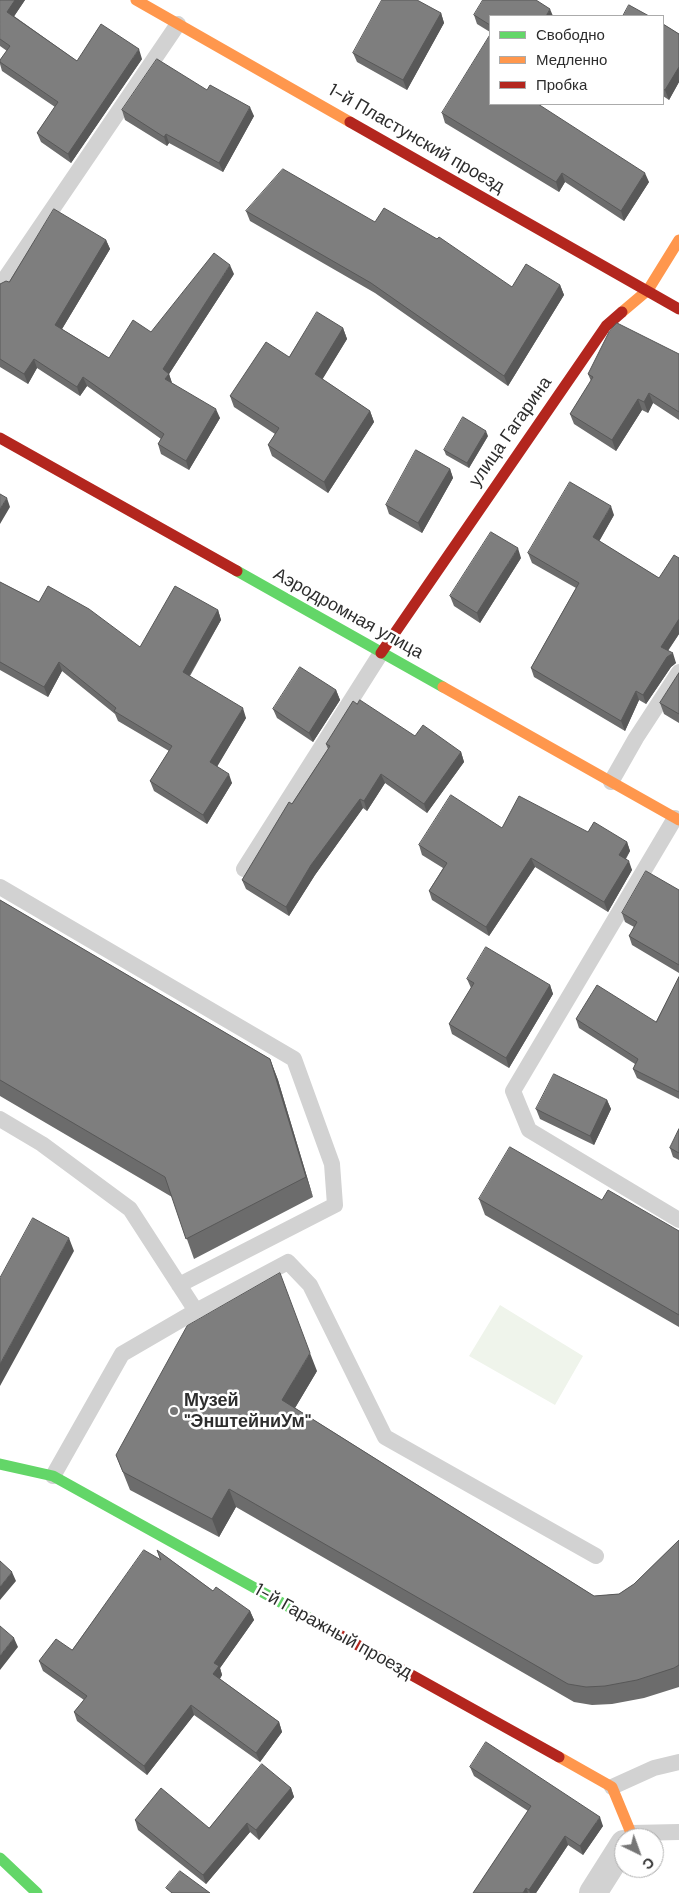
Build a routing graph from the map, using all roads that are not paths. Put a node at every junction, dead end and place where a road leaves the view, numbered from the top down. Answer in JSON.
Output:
{"nodes":[{"id":1,"x":136,"y":0,"type":"edge"},
{"id":2,"x":178,"y":24,"type":"junction"},
{"id":3,"x":679,"y":240,"type":"edge"},
{"id":4,"x":0,"y":286,"type":"edge"},
{"id":5,"x":648,"y":290,"type":"junction"},
{"id":6,"x":679,"y":309,"type":"edge"},
{"id":7,"x":0,"y":438,"type":"edge"},
{"id":8,"x":381,"y":653,"type":"junction"},
{"id":9,"x":679,"y":672,"type":"edge"},
{"id":10,"x":612,"y":782,"type":"junction"},
{"id":11,"x":677,"y":819,"type":"edge"},
{"id":12,"x":244,"y":868,"type":"dead end"},
{"id":13,"x":0,"y":887,"type":"edge"},
{"id":14,"x":0,"y":1119,"type":"edge"},
{"id":15,"x":679,"y":1220,"type":"edge"},
{"id":16,"x":179,"y":1285,"type":"junction"},
{"id":17,"x":196,"y":1311,"type":"junction"},
{"id":18,"x":0,"y":1464,"type":"edge"},
{"id":19,"x":53,"y":1476,"type":"junction"},
{"id":20,"x":596,"y":1556,"type":"dead end"},
{"id":21,"x":679,"y":1762,"type":"edge"},
{"id":22,"x":612,"y":1787,"type":"junction"},
{"id":23,"x":625,"y":1828,"type":"edge"},
{"id":24,"x":679,"y":1832,"type":"edge"},
{"id":25,"x":664,"y":1834,"type":"edge"},
{"id":26,"x":0,"y":1858,"type":"edge"},
{"id":27,"x":614,"y":1861,"type":"edge"},
{"id":28,"x":37,"y":1893,"type":"edge"},
{"id":29,"x":593,"y":1893,"type":"edge"}],
"edges":[{"from":1,"to":2,"type":"street","name":"1-й Пластунский проезд"},
{"from":2,"to":4,"type":"lane"},
{"from":2,"to":5,"type":"street","name":"1-й Пластунский проезд"},
{"from":3,"to":5,"type":"street","name":"улица Гагарина"},
{"from":5,"to":6,"type":"street","name":"1-й Пластунский проезд"},
{"from":5,"to":8,"type":"street","name":"улица Гагарина"},
{"from":7,"to":8,"type":"street","name":"Аэродромная улица"},
{"from":8,"to":10,"type":"street","name":"Аэродромная улица"},
{"from":8,"to":12,"type":"lane"},
{"from":9,"to":10,"type":"lane"},
{"from":10,"to":11,"type":"street","name":"Аэродромная улица"},
{"from":11,"to":15,"type":"lane"},
{"from":13,"to":16,"type":"lane"},
{"from":14,"to":16,"type":"lane"},
{"from":16,"to":17,"type":"lane"},
{"from":17,"to":19,"type":"lane"},
{"from":17,"to":20,"type":"lane"},
{"from":18,"to":19,"type":"street","name":"1-й Гаражный проезд"},
{"from":19,"to":22,"type":"street","name":"1-й Гаражный проезд"},
{"from":21,"to":22,"type":"lane"},
{"from":22,"to":23,"type":"street"},
{"from":24,"to":25,"type":"lane"},
{"from":26,"to":28,"type":"street"},
{"from":27,"to":29,"type":"street"}]}
